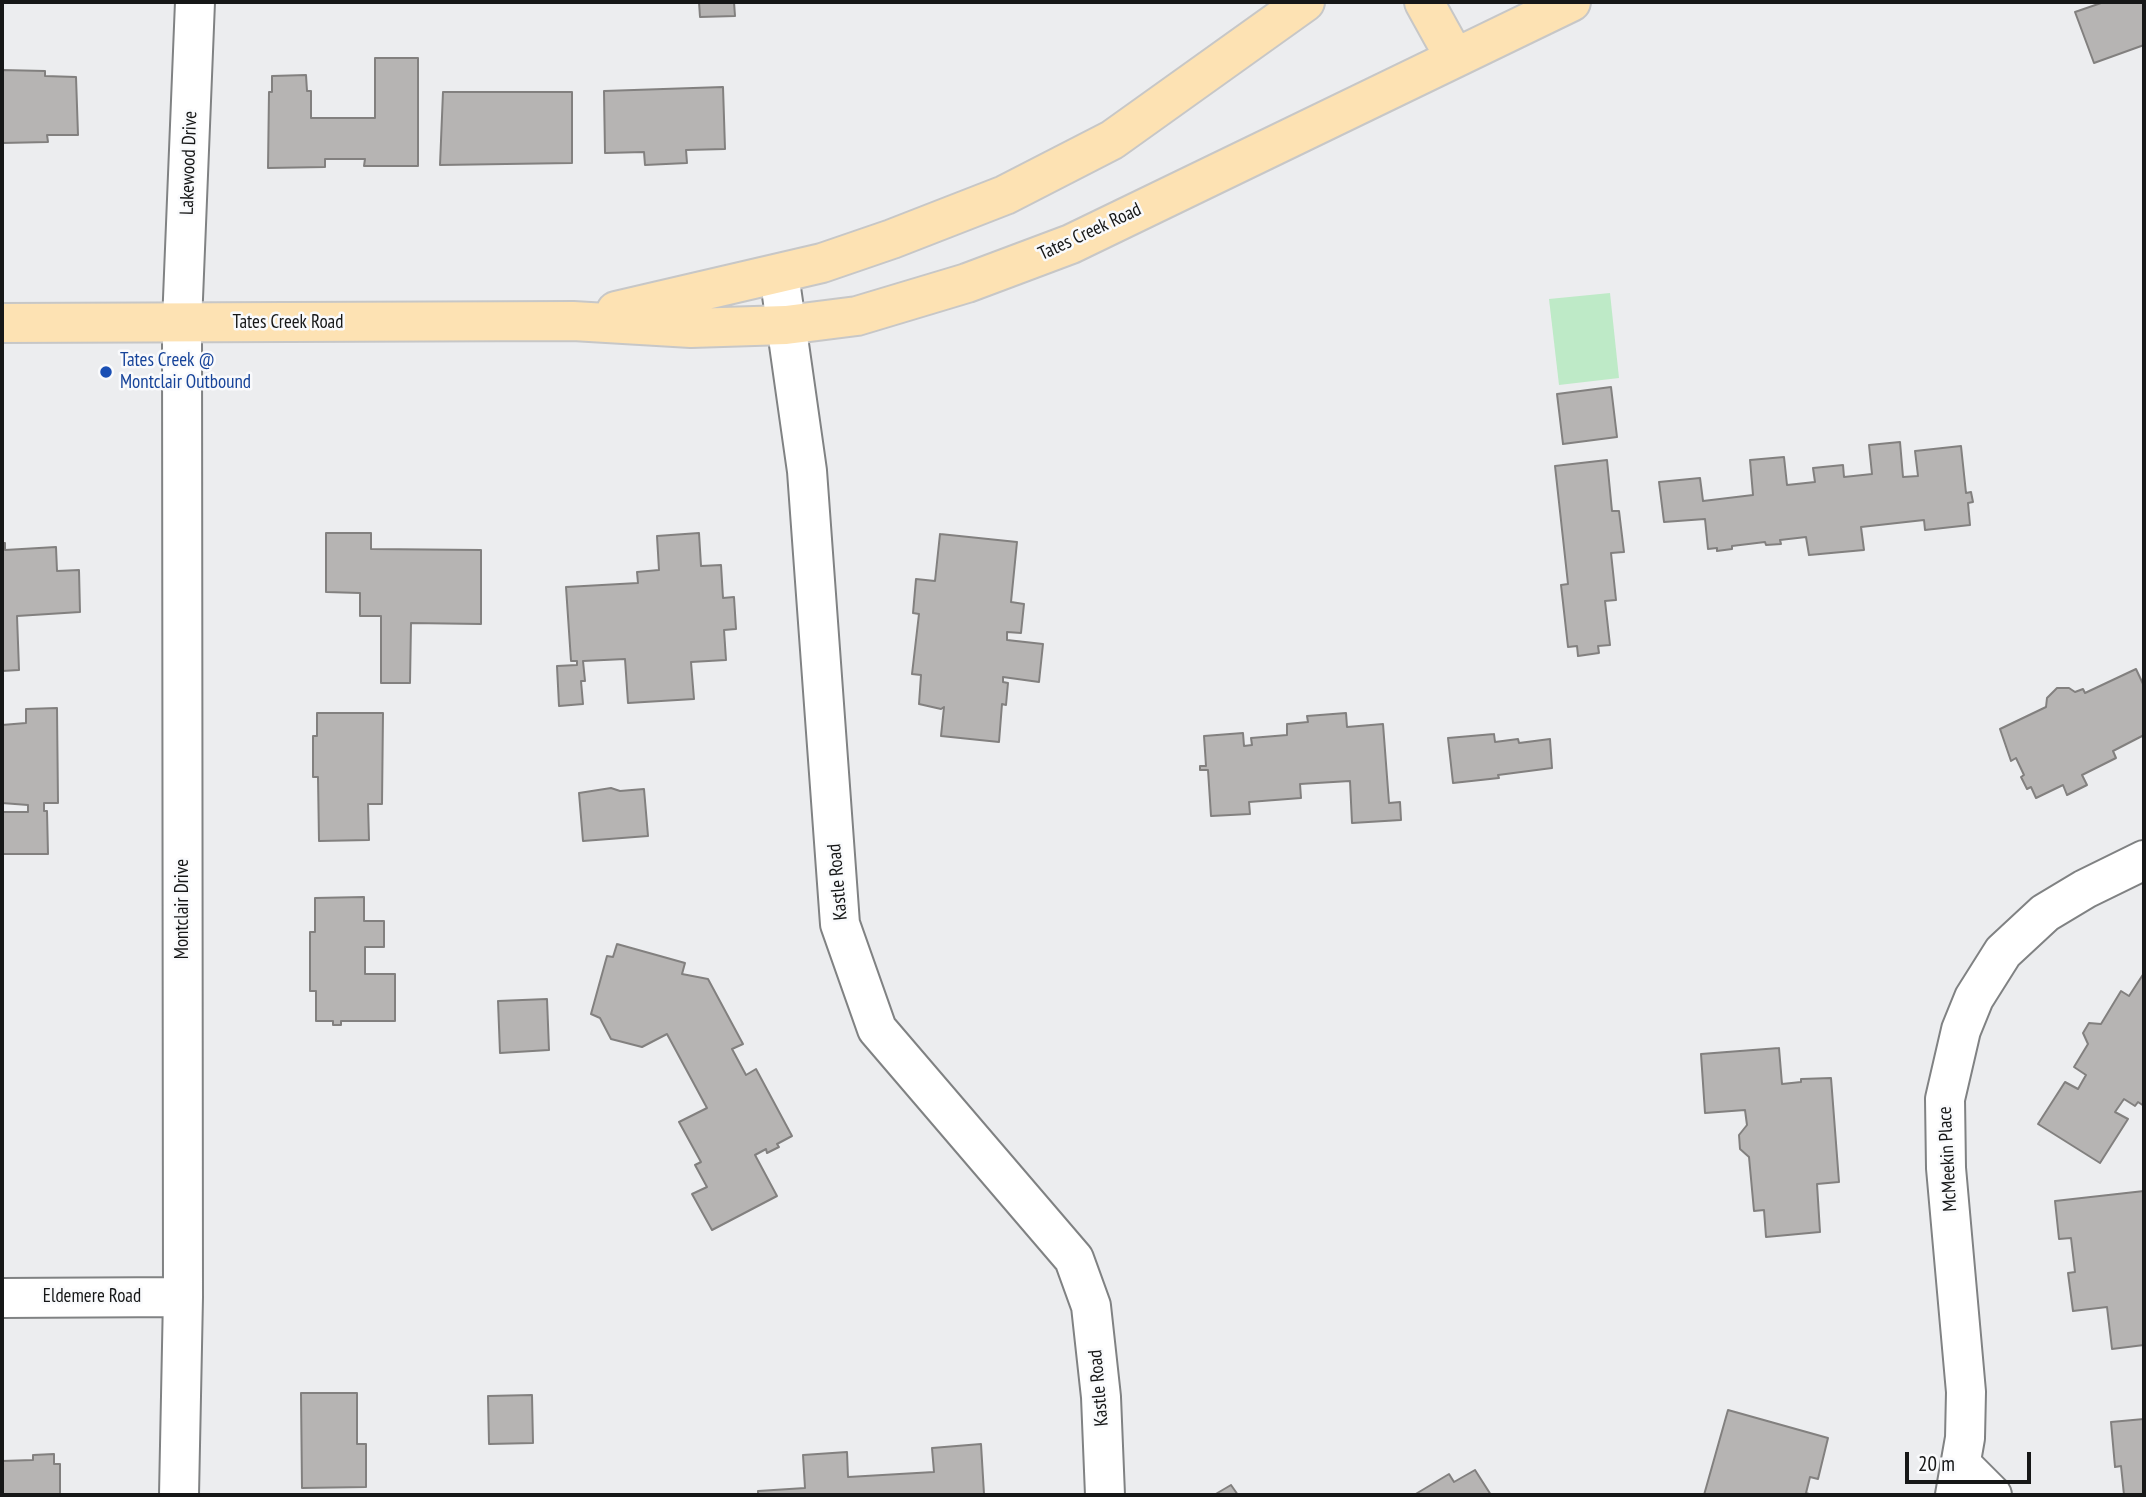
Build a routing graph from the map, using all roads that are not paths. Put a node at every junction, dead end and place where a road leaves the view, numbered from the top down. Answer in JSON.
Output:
{"nodes":[{"id":1,"x":195,"y":2,"type":"edge"},
{"id":2,"x":1305,"y":2,"type":"edge"},
{"id":3,"x":1424,"y":2,"type":"edge"},
{"id":4,"x":1571,"y":2,"type":"edge"},
{"id":5,"x":1455,"y":58,"type":"junction"},
{"id":6,"x":779,"y":274,"type":"junction"},
{"id":7,"x":573,"y":321,"type":"junction"},
{"id":8,"x":2,"y":323,"type":"edge"},
{"id":9,"x":182,"y":323,"type":"junction"},
{"id":10,"x":786,"y":324,"type":"junction"},
{"id":11,"x":2144,"y":860,"type":"edge"},
{"id":12,"x":183,"y":1297,"type":"junction"},
{"id":13,"x":2,"y":1298,"type":"edge"},
{"id":14,"x":1958,"y":1479,"type":"edge"},
{"id":15,"x":179,"y":1495,"type":"edge"},
{"id":16,"x":1105,"y":1495,"type":"edge"},
{"id":17,"x":1992,"y":1495,"type":"edge"}],
"edges":[{"from":1,"to":9,"type":"street","name":"Lakewood Drive"},
{"from":2,"to":6,"type":"main road","name":"Tates Creek Road"},
{"from":3,"to":5,"type":"main road"},
{"from":4,"to":5,"type":"main road","name":"Tates Creek Road"},
{"from":5,"to":10,"type":"main road","name":"Tates Creek Road"},
{"from":6,"to":7,"type":"main road","name":"Tates Creek Road"},
{"from":6,"to":10,"type":"street","name":"Kastle Road"},
{"from":7,"to":9,"type":"main road","name":"Tates Creek Road"},
{"from":7,"to":10,"type":"main road","name":"Tates Creek Road"},
{"from":8,"to":9,"type":"main road","name":"Tates Creek Road"},
{"from":9,"to":12,"type":"street","name":"Montclair Drive"},
{"from":10,"to":16,"type":"street","name":"Kastle Road"},
{"from":11,"to":14,"type":"street","name":"McMeekin Place"},
{"from":12,"to":13,"type":"street","name":"Eldemere Road"},
{"from":12,"to":15,"type":"street","name":"Montclair Drive"},
{"from":14,"to":17,"type":"street","name":"McMeekin Place"}]}
